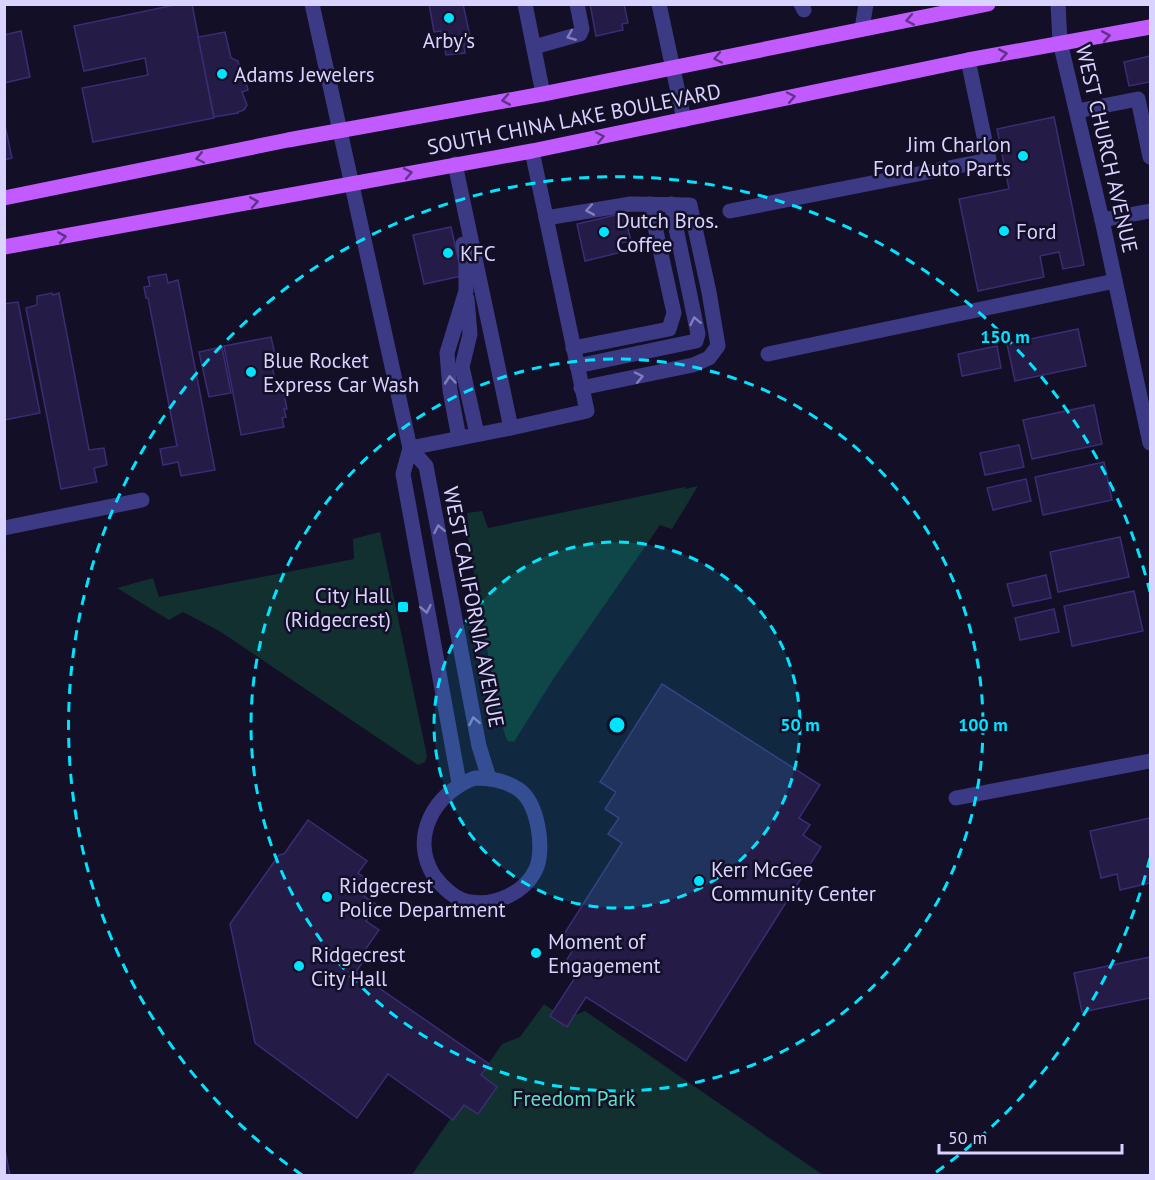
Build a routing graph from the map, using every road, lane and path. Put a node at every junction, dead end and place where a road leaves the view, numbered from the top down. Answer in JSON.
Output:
{"nodes":[{"id":1,"x":312,"y":4,"type":"edge"},
{"id":2,"x":525,"y":4,"type":"edge"},
{"id":3,"x":577,"y":4,"type":"edge"},
{"id":4,"x":659,"y":4,"type":"edge"},
{"id":5,"x":866,"y":4,"type":"edge"},
{"id":6,"x":987,"y":4,"type":"edge"},
{"id":7,"x":1058,"y":4,"type":"edge"},
{"id":8,"x":1150,"y":27,"type":"edge"},
{"id":9,"x":862,"y":29,"type":"junction"},
{"id":10,"x":1060,"y":42,"type":"junction"},
{"id":11,"x":534,"y":47,"type":"junction"},
{"id":12,"x":968,"y":60,"type":"junction"},
{"id":13,"x":672,"y":67,"type":"junction"},
{"id":14,"x":543,"y":94,"type":"junction"},
{"id":15,"x":1077,"y":111,"type":"junction"},
{"id":16,"x":684,"y":120,"type":"junction"},
{"id":17,"x":340,"y":131,"type":"junction"},
{"id":18,"x":532,"y":151,"type":"junction"},
{"id":19,"x":1150,"y":157,"type":"edge"},
{"id":20,"x":455,"y":164,"type":"junction"},
{"id":21,"x":351,"y":184,"type":"junction"},
{"id":22,"x":4,"y":198,"type":"edge"},
{"id":23,"x":650,"y":204,"type":"junction"},
{"id":24,"x":671,"y":204,"type":"junction"},
{"id":25,"x":730,"y":211,"type":"dead end"},
{"id":26,"x":1150,"y":211,"type":"edge"},
{"id":27,"x":467,"y":214,"type":"junction"},
{"id":28,"x":546,"y":218,"type":"junction"},
{"id":29,"x":1102,"y":220,"type":"junction"},
{"id":30,"x":4,"y":247,"type":"edge"},
{"id":31,"x":1116,"y":281,"type":"junction"},
{"id":32,"x":466,"y":291,"type":"junction"},
{"id":33,"x":573,"y":348,"type":"junction"},
{"id":34,"x":768,"y":354,"type":"dead end"},
{"id":35,"x":577,"y":366,"type":"junction"},
{"id":36,"x":581,"y":388,"type":"junction"},
{"id":37,"x":511,"y":428,"type":"junction"},
{"id":38,"x":477,"y":434,"type":"junction"},
{"id":39,"x":459,"y":438,"type":"junction"},
{"id":40,"x":1150,"y":443,"type":"edge"},
{"id":41,"x":410,"y":448,"type":"junction"},
{"id":42,"x":142,"y":500,"type":"dead end"},
{"id":43,"x":4,"y":528,"type":"edge"},
{"id":44,"x":1150,"y":761,"type":"edge"},
{"id":45,"x":489,"y":778,"type":"junction"},
{"id":46,"x":459,"y":783,"type":"junction"},
{"id":47,"x":956,"y":798,"type":"dead end"}],
"edges":[{"from":1,"to":17,"type":"street","name":"WEST CALIFORNIA AVENUE"},
{"from":2,"to":11,"type":"street"},
{"from":3,"to":11,"type":"street","one_way":true},
{"from":4,"to":13,"type":"street"},
{"from":5,"to":9,"type":"street"},
{"from":6,"to":9,"type":"main road","name":"SOUTH CHINA LAKE BOULEVARD","one_way":true},
{"from":7,"to":10,"type":"street","name":"WEST CHURCH AVENUE"},
{"from":10,"to":8,"type":"main road","name":"SOUTH CHINA LAKE BOULEVARD","one_way":true},
{"from":9,"to":13,"type":"main road","name":"SOUTH CHINA LAKE BOULEVARD","one_way":true},
{"from":12,"to":10,"type":"main road","name":"SOUTH CHINA LAKE BOULEVARD","one_way":true},
{"from":10,"to":15,"type":"street","name":"WEST CHURCH AVENUE"},
{"from":11,"to":14,"type":"street"},
{"from":16,"to":12,"type":"main road","name":"SOUTH CHINA LAKE BOULEVARD","one_way":true},
{"from":12,"to":25,"type":"street"},
{"from":13,"to":14,"type":"main road","name":"SOUTH CHINA LAKE BOULEVARD"},
{"from":13,"to":16,"type":"street"},
{"from":14,"to":17,"type":"main road","name":"SOUTH CHINA LAKE BOULEVARD","one_way":true},
{"from":15,"to":19,"type":"street"},
{"from":15,"to":29,"type":"street","name":"WEST CHURCH AVENUE"},
{"from":18,"to":16,"type":"main road","name":"SOUTH CHINA LAKE BOULEVARD","one_way":true},
{"from":17,"to":21,"type":"street","name":"WEST CALIFORNIA AVENUE"},
{"from":17,"to":22,"type":"main road","name":"SOUTH CHINA LAKE BOULEVARD","one_way":true},
{"from":18,"to":20,"type":"main road","name":"SOUTH CHINA LAKE BOULEVARD"},
{"from":18,"to":28,"type":"street"},
{"from":21,"to":20,"type":"main road","name":"SOUTH CHINA LAKE BOULEVARD","one_way":true},
{"from":20,"to":27,"type":"street"},
{"from":30,"to":21,"type":"main road","name":"SOUTH CHINA LAKE BOULEVARD","one_way":true},
{"from":21,"to":41,"type":"street","name":"WEST CALIFORNIA AVENUE"},
{"from":23,"to":24,"type":"street"},
{"from":23,"to":28,"type":"street","one_way":true},
{"from":23,"to":33,"type":"street"},
{"from":35,"to":24,"type":"street","one_way":true},
{"from":36,"to":24,"type":"street","one_way":true},
{"from":26,"to":29,"type":"street"},
{"from":27,"to":32,"type":"street"},
{"from":27,"to":37,"type":"street"},
{"from":28,"to":33,"type":"street"},
{"from":29,"to":31,"type":"street","name":"WEST CHURCH AVENUE"},
{"from":31,"to":34,"type":"street"},
{"from":31,"to":40,"type":"street","name":"WEST CHURCH AVENUE"},
{"from":32,"to":38,"type":"street"},
{"from":39,"to":32,"type":"street","one_way":true},
{"from":33,"to":35,"type":"street"},
{"from":35,"to":36,"type":"street"},
{"from":36,"to":37,"type":"street"},
{"from":37,"to":38,"type":"street"},
{"from":38,"to":39,"type":"street"},
{"from":39,"to":41,"type":"street"},
{"from":45,"to":41,"type":"street","name":"WEST CALIFORNIA AVENUE","one_way":true},
{"from":41,"to":46,"type":"street","name":"WEST CALIFORNIA AVENUE","one_way":true},
{"from":42,"to":43,"type":"street"},
{"from":44,"to":47,"type":"street"},
{"from":45,"to":46,"type":"street"},
{"from":45,"to":46,"type":"street"}]}
